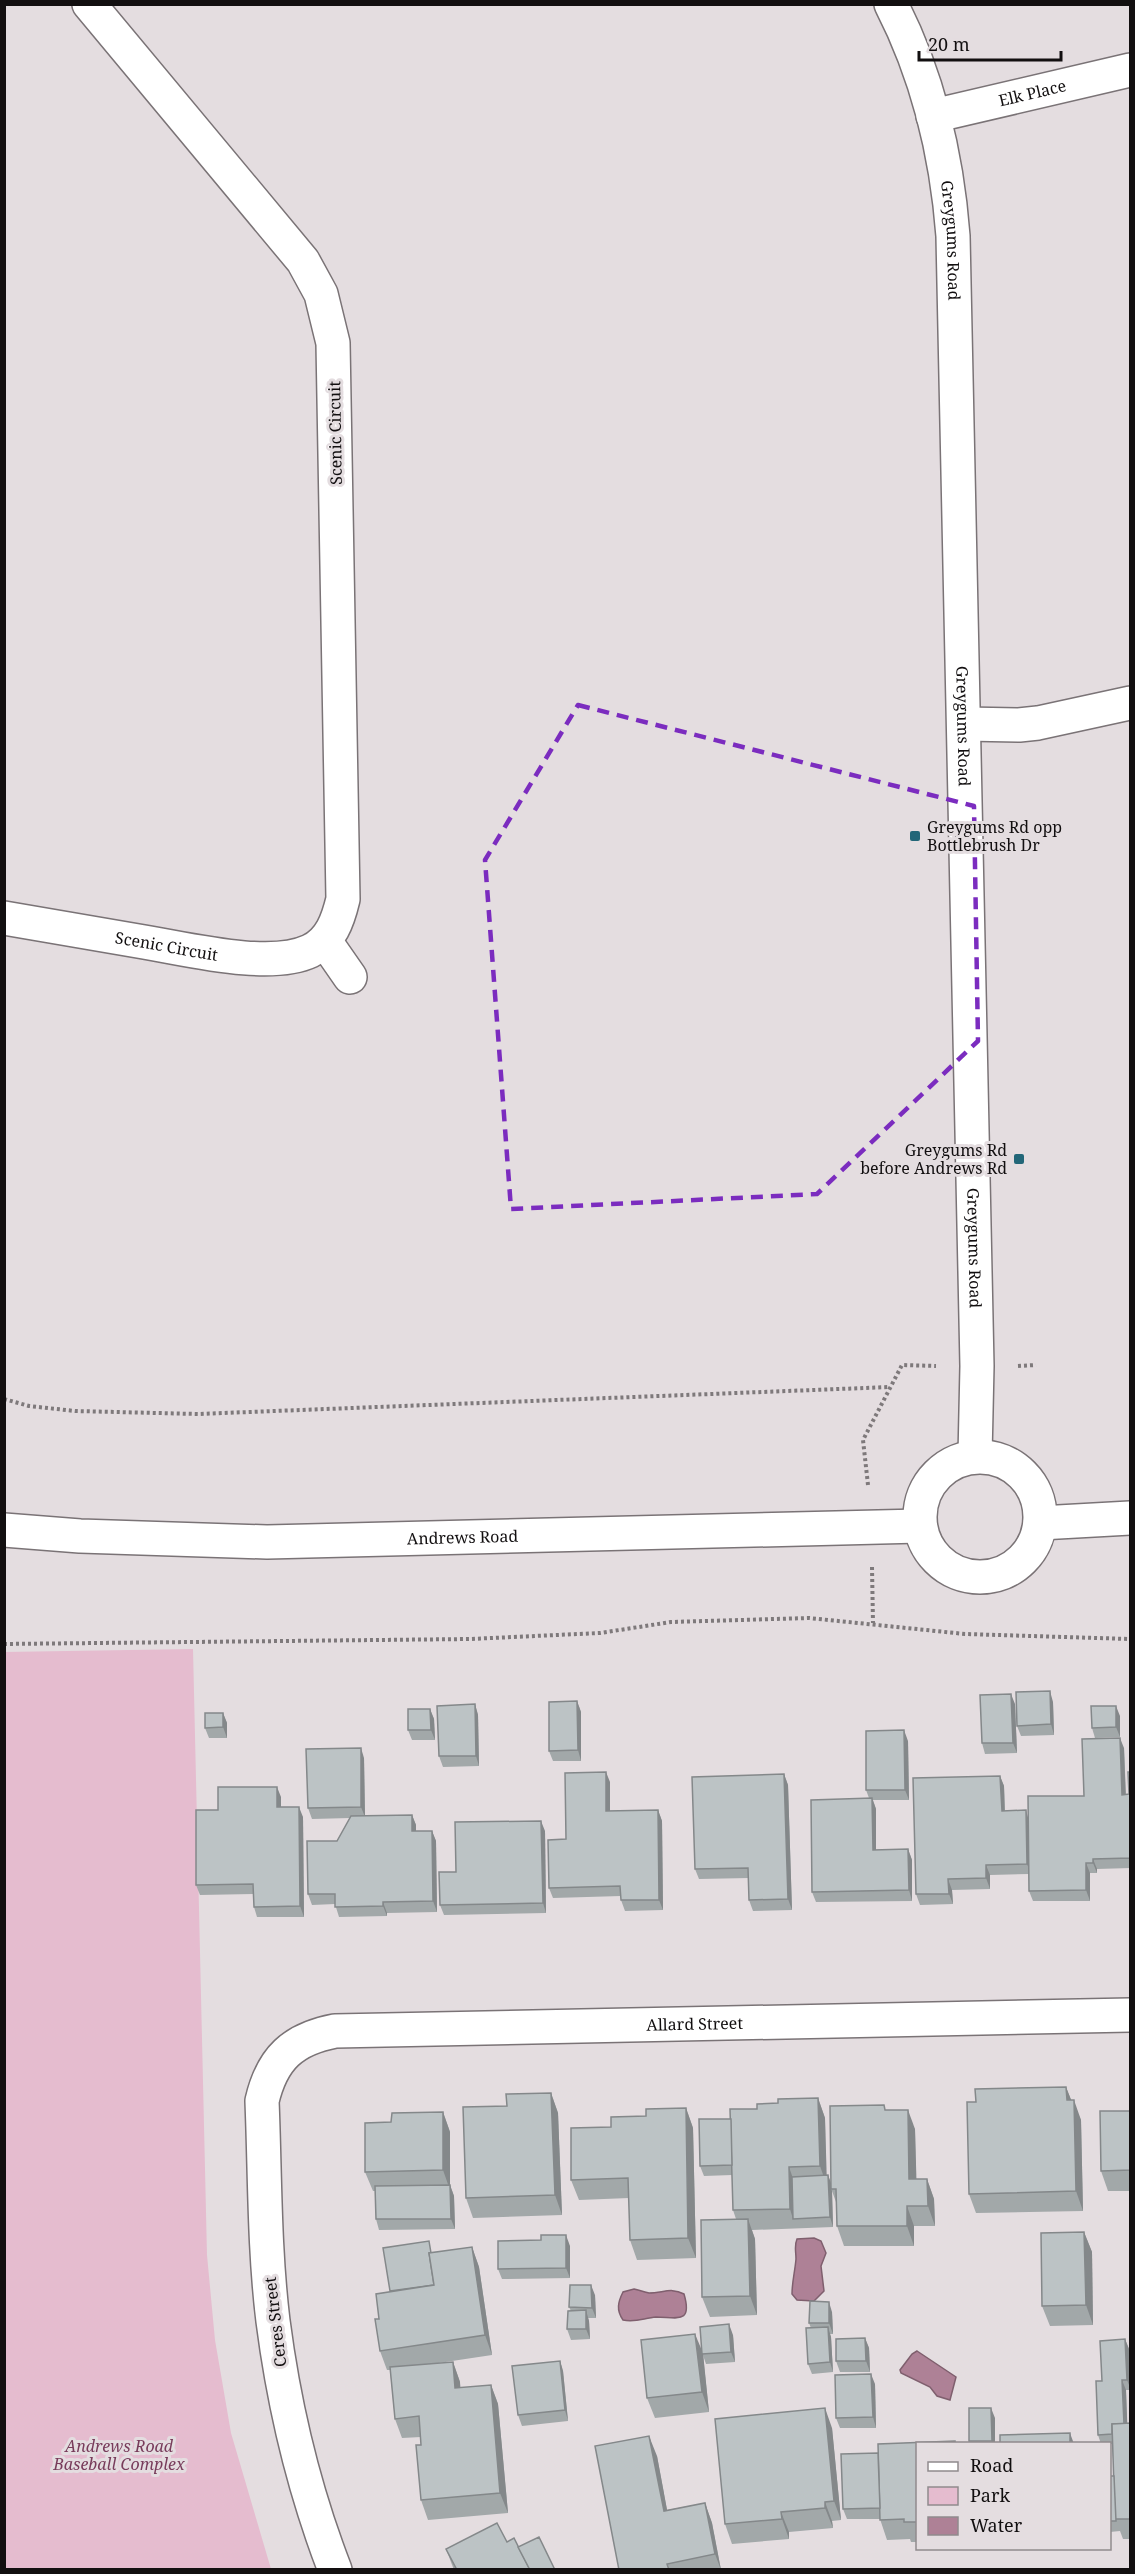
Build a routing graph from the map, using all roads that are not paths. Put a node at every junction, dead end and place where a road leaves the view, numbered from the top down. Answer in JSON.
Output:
{"nodes":[{"id":1,"x":89,"y":4,"type":"edge"},
{"id":2,"x":891,"y":4,"type":"edge"},
{"id":3,"x":1131,"y":70,"type":"edge"},
{"id":4,"x":933,"y":116,"type":"junction"},
{"id":5,"x":1131,"y":703,"type":"edge"},
{"id":6,"x":965,"y":724,"type":"junction"},
{"id":7,"x":4,"y":918,"type":"edge"},
{"id":8,"x":325,"y":941,"type":"junction"},
{"id":9,"x":350,"y":977,"type":"dead end"},
{"id":10,"x":975,"y":1456,"type":"junction"},
{"id":11,"x":1131,"y":1518,"type":"edge"},
{"id":12,"x":1040,"y":1523,"type":"junction"},
{"id":13,"x":920,"y":1526,"type":"junction"},
{"id":14,"x":4,"y":1530,"type":"edge"},
{"id":15,"x":1131,"y":2015,"type":"edge"},
{"id":16,"x":273,"y":2070,"type":"joint"},
{"id":17,"x":335,"y":2570,"type":"edge"}],
"edges":[{"from":1,"to":8,"type":"street","name":"Scenic Circuit"},
{"from":2,"to":4,"type":"street","name":"Greygums Road"},
{"from":3,"to":4,"type":"street","name":"Elk Place"},
{"from":4,"to":6,"type":"street","name":"Greygums Road"},
{"from":5,"to":6,"type":"street"},
{"from":6,"to":10,"type":"street","name":"Greygums Road"},
{"from":7,"to":8,"type":"street","name":"Scenic Circuit"},
{"from":8,"to":9,"type":"street"},
{"from":10,"to":12,"type":"street"},
{"from":10,"to":13,"type":"street"},
{"from":11,"to":12,"type":"street"},
{"from":12,"to":13,"type":"street"},
{"from":13,"to":14,"type":"street","name":"Andrews Road"},
{"from":15,"to":16,"type":"street","name":"Allard Street"},
{"from":16,"to":17,"type":"street","name":"Ceres Street"}]}
